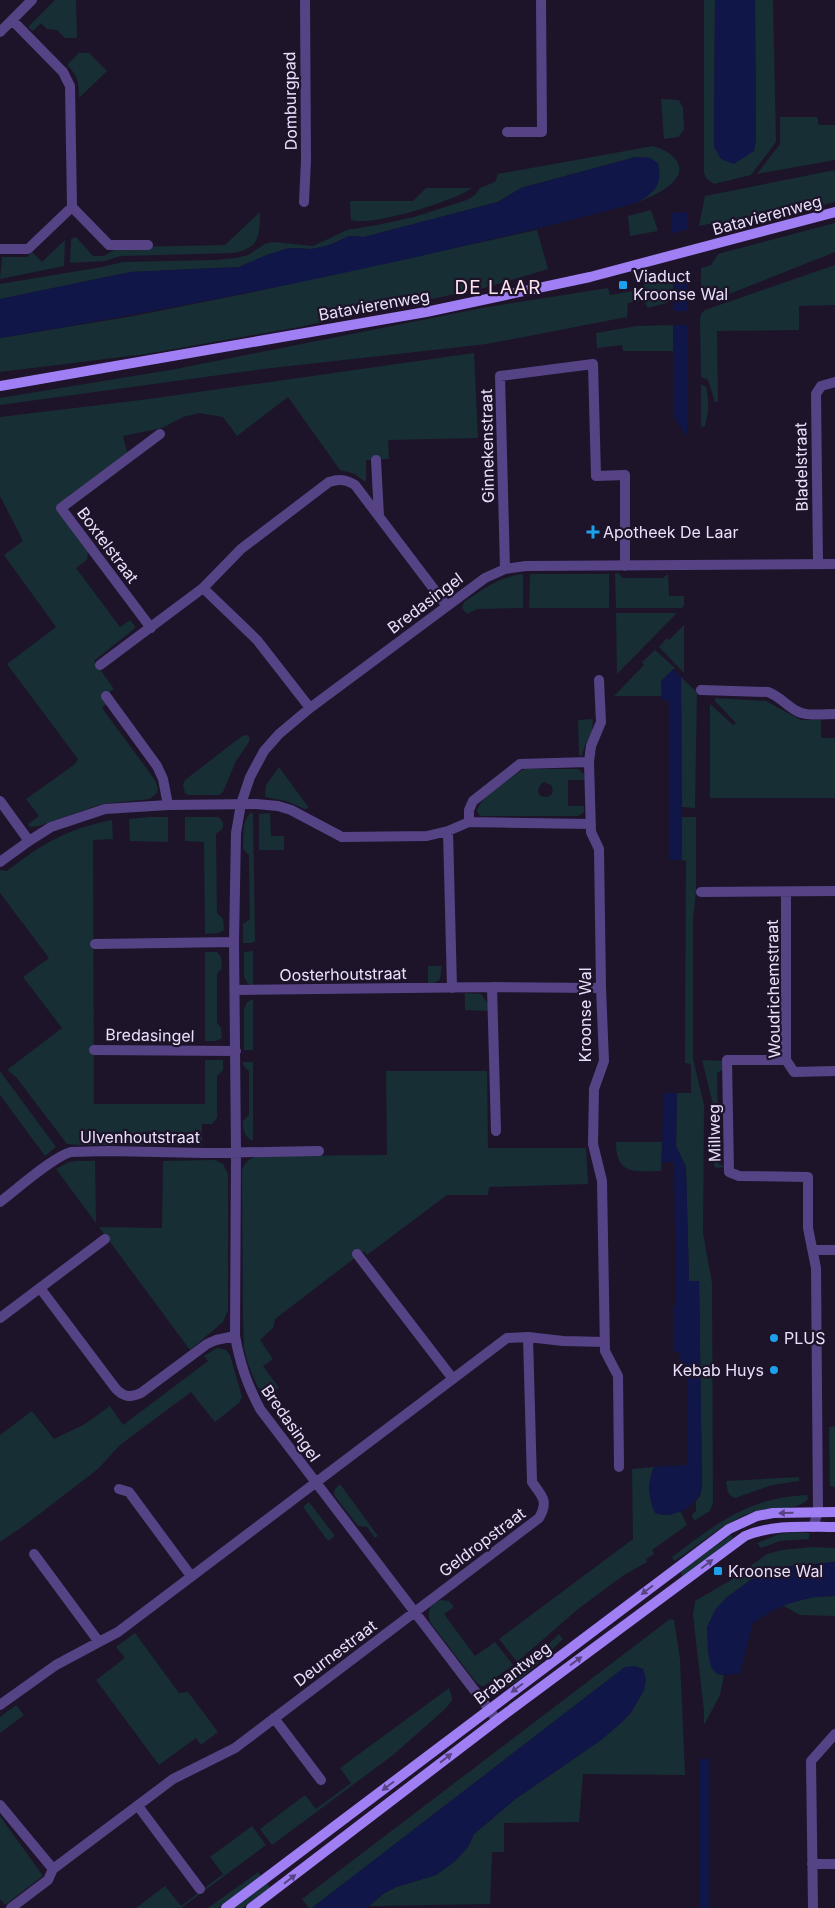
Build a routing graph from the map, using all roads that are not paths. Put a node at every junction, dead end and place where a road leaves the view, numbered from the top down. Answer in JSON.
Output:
{"nodes":[{"id":1,"x":32,"y":0,"type":"edge"},
{"id":2,"x":305,"y":0,"type":"edge"},
{"id":3,"x":541,"y":0,"type":"edge"},
{"id":4,"x":12,"y":20,"type":"junction"},
{"id":5,"x":0,"y":32,"type":"edge"},
{"id":6,"x":507,"y":132,"type":"dead end"},
{"id":7,"x":304,"y":202,"type":"dead end"},
{"id":8,"x":72,"y":207,"type":"junction"},
{"id":9,"x":835,"y":212,"type":"edge"},
{"id":10,"x":148,"y":245,"type":"dead end"},
{"id":11,"x":0,"y":249,"type":"edge"},
{"id":12,"x":835,"y":382,"type":"edge"},
{"id":13,"x":0,"y":386,"type":"edge"},
{"id":14,"x":160,"y":434,"type":"dead end"},
{"id":15,"x":376,"y":460,"type":"dead end"},
{"id":16,"x":379,"y":517,"type":"junction"},
{"id":17,"x":818,"y":564,"type":"junction"},
{"id":18,"x":835,"y":564,"type":"edge"},
{"id":19,"x":625,"y":566,"type":"junction"},
{"id":20,"x":505,"y":569,"type":"junction"},
{"id":21,"x":203,"y":588,"type":"junction"},
{"id":22,"x":446,"y":605,"type":"junction"},
{"id":23,"x":150,"y":628,"type":"junction"},
{"id":24,"x":100,"y":665,"type":"dead end"},
{"id":25,"x":600,"y":680,"type":"dead end"},
{"id":26,"x":701,"y":690,"type":"dead end"},
{"id":27,"x":106,"y":696,"type":"dead end"},
{"id":28,"x":310,"y":708,"type":"junction"},
{"id":29,"x":835,"y":714,"type":"edge"},
{"id":30,"x":589,"y":762,"type":"junction"},
{"id":31,"x":0,"y":801,"type":"edge"},
{"id":32,"x":241,"y":804,"type":"junction"},
{"id":33,"x":168,"y":805,"type":"junction"},
{"id":34,"x":469,"y":822,"type":"junction"},
{"id":35,"x":591,"y":824,"type":"junction"},
{"id":36,"x":448,"y":830,"type":"junction"},
{"id":37,"x":30,"y":841,"type":"junction"},
{"id":38,"x":0,"y":862,"type":"edge"},
{"id":39,"x":835,"y":891,"type":"edge"},
{"id":40,"x":701,"y":892,"type":"dead end"},
{"id":41,"x":786,"y":892,"type":"junction"},
{"id":42,"x":234,"y":942,"type":"junction"},
{"id":43,"x":95,"y":944,"type":"dead end"},
{"id":44,"x":492,"y":987,"type":"junction"},
{"id":45,"x":452,"y":988,"type":"junction"},
{"id":46,"x":601,"y":988,"type":"junction"},
{"id":47,"x":235,"y":990,"type":"junction"},
{"id":48,"x":94,"y":1050,"type":"dead end"},
{"id":49,"x":236,"y":1051,"type":"junction"},
{"id":50,"x":786,"y":1060,"type":"junction"},
{"id":51,"x":835,"y":1071,"type":"edge"},
{"id":52,"x":496,"y":1131,"type":"dead end"},
{"id":53,"x":319,"y":1150,"type":"dead end"},
{"id":54,"x":236,"y":1152,"type":"junction"},
{"id":55,"x":0,"y":1202,"type":"edge"},
{"id":56,"x":105,"y":1239,"type":"dead end"},
{"id":57,"x":813,"y":1250,"type":"junction"},
{"id":58,"x":835,"y":1250,"type":"edge"},
{"id":59,"x":357,"y":1254,"type":"dead end"},
{"id":60,"x":40,"y":1288,"type":"junction"},
{"id":61,"x":0,"y":1318,"type":"edge"},
{"id":62,"x":235,"y":1336,"type":"junction"},
{"id":63,"x":528,"y":1337,"type":"junction"},
{"id":64,"x":605,"y":1342,"type":"junction"},
{"id":65,"x":453,"y":1379,"type":"junction"},
{"id":66,"x":619,"y":1467,"type":"dead end"},
{"id":67,"x":316,"y":1483,"type":"junction"},
{"id":68,"x":119,"y":1489,"type":"dead end"},
{"id":69,"x":818,"y":1512,"type":"junction"},
{"id":70,"x":835,"y":1512,"type":"edge"},
{"id":71,"x":813,"y":1526,"type":"junction"},
{"id":72,"x":835,"y":1526,"type":"edge"},
{"id":73,"x":34,"y":1554,"type":"dead end"},
{"id":74,"x":191,"y":1576,"type":"junction"},
{"id":75,"x":414,"y":1612,"type":"junction"},
{"id":76,"x":99,"y":1642,"type":"junction"},
{"id":77,"x":1,"y":1703,"type":"edge"},
{"id":78,"x":488,"y":1710,"type":"junction"},
{"id":79,"x":274,"y":1718,"type":"junction"},
{"id":80,"x":497,"y":1720,"type":"junction"},
{"id":81,"x":835,"y":1734,"type":"edge"},
{"id":82,"x":321,"y":1780,"type":"dead end"},
{"id":83,"x":0,"y":1805,"type":"edge"},
{"id":84,"x":138,"y":1806,"type":"junction"},
{"id":85,"x":812,"y":1864,"type":"junction"},
{"id":86,"x":835,"y":1864,"type":"edge"},
{"id":87,"x":53,"y":1869,"type":"junction"},
{"id":88,"x":200,"y":1889,"type":"dead end"},
{"id":89,"x":11,"y":1908,"type":"edge"},
{"id":90,"x":226,"y":1908,"type":"edge"},
{"id":91,"x":251,"y":1908,"type":"edge"},
{"id":92,"x":813,"y":1908,"type":"edge"}],
"edges":[{"from":1,"to":4,"type":"street"},
{"from":2,"to":7,"type":"street","name":"Domburgpad"},
{"from":3,"to":6,"type":"street"},
{"from":4,"to":5,"type":"street"},
{"from":4,"to":8,"type":"street"},
{"from":8,"to":10,"type":"street"},
{"from":8,"to":11,"type":"street"},
{"from":9,"to":13,"type":"street","name":"Batavierenweg"},
{"from":12,"to":17,"type":"street","name":"Bladelstraat"},
{"from":14,"to":23,"type":"street","name":"Boxtelstraat"},
{"from":15,"to":16,"type":"street"},
{"from":16,"to":21,"type":"street"},
{"from":16,"to":22,"type":"street"},
{"from":17,"to":18,"type":"street","name":"Bredasingel"},
{"from":17,"to":19,"type":"street","name":"Bredasingel"},
{"from":19,"to":20,"type":"street","name":"Bredasingel"},
{"from":19,"to":20,"type":"street","name":"Ginnekenstraat"},
{"from":20,"to":22,"type":"street","name":"Bredasingel"},
{"from":21,"to":23,"type":"street"},
{"from":21,"to":28,"type":"street"},
{"from":22,"to":28,"type":"street","name":"Bredasingel"},
{"from":23,"to":24,"type":"street"},
{"from":25,"to":30,"type":"street","name":"Kroonse Wal"},
{"from":26,"to":29,"type":"street"},
{"from":27,"to":33,"type":"street"},
{"from":28,"to":32,"type":"street","name":"Bredasingel"},
{"from":30,"to":34,"type":"street"},
{"from":30,"to":35,"type":"street","name":"Kroonse Wal"},
{"from":31,"to":37,"type":"street"},
{"from":32,"to":33,"type":"street"},
{"from":32,"to":36,"type":"street"},
{"from":32,"to":42,"type":"street","name":"Bredasingel"},
{"from":33,"to":37,"type":"street"},
{"from":34,"to":35,"type":"street"},
{"from":34,"to":36,"type":"street"},
{"from":35,"to":46,"type":"street","name":"Kroonse Wal"},
{"from":36,"to":45,"type":"street"},
{"from":37,"to":38,"type":"street"},
{"from":39,"to":41,"type":"street"},
{"from":40,"to":41,"type":"street"},
{"from":41,"to":50,"type":"street","name":"Woudrichemstraat"},
{"from":42,"to":43,"type":"street"},
{"from":42,"to":47,"type":"street","name":"Bredasingel"},
{"from":44,"to":45,"type":"street","name":"Oosterhoutstraat"},
{"from":44,"to":46,"type":"street","name":"Oosterhoutstraat"},
{"from":44,"to":52,"type":"street"},
{"from":45,"to":47,"type":"street","name":"Oosterhoutstraat"},
{"from":46,"to":64,"type":"street","name":"Kroonse Wal"},
{"from":47,"to":49,"type":"street","name":"Bredasingel"},
{"from":48,"to":49,"type":"street","name":"Bredasingel"},
{"from":49,"to":54,"type":"street","name":"Bredasingel"},
{"from":50,"to":51,"type":"street","name":"Woudrichemstraat"},
{"from":50,"to":57,"type":"street","name":"Millweg"},
{"from":53,"to":54,"type":"street","name":"Ulvenhoutstraat"},
{"from":54,"to":55,"type":"street","name":"Ulvenhoutstraat"},
{"from":54,"to":62,"type":"street","name":"Bredasingel"},
{"from":56,"to":60,"type":"street"},
{"from":57,"to":58,"type":"street"},
{"from":57,"to":69,"type":"street","name":"Millweg"},
{"from":59,"to":65,"type":"street"},
{"from":60,"to":61,"type":"street"},
{"from":60,"to":62,"type":"street"},
{"from":62,"to":67,"type":"street","name":"Bredasingel"},
{"from":63,"to":64,"type":"street"},
{"from":63,"to":65,"type":"street"},
{"from":63,"to":75,"type":"street","name":"Geldropstraat"},
{"from":64,"to":66,"type":"street","name":"Kroonse Wal"},
{"from":65,"to":67,"type":"street"},
{"from":67,"to":74,"type":"street"},
{"from":67,"to":75,"type":"street","name":"Bredasingel"},
{"from":68,"to":74,"type":"street"},
{"from":69,"to":70,"type":"street","name":"Brabantweg"},
{"from":69,"to":71,"type":"street","name":"Millweg"},
{"from":69,"to":78,"type":"street","name":"Brabantweg","one_way":true},
{"from":71,"to":72,"type":"street","name":"Brabantweg"},
{"from":80,"to":71,"type":"street","name":"Brabantweg","one_way":true},
{"from":73,"to":76,"type":"street"},
{"from":74,"to":76,"type":"street"},
{"from":75,"to":78,"type":"street","name":"Bredasingel"},
{"from":75,"to":79,"type":"street","name":"Deurnestraat"},
{"from":76,"to":77,"type":"street"},
{"from":78,"to":80,"type":"street","name":"Bredasingel"},
{"from":78,"to":90,"type":"street","name":"Brabantweg","one_way":true},
{"from":79,"to":82,"type":"street"},
{"from":79,"to":84,"type":"street","name":"Deurnestraat"},
{"from":91,"to":80,"type":"street","name":"Brabantweg","one_way":true},
{"from":81,"to":85,"type":"street"},
{"from":83,"to":87,"type":"street"},
{"from":84,"to":87,"type":"street","name":"Deurnestraat"},
{"from":84,"to":88,"type":"street"},
{"from":85,"to":86,"type":"street"},
{"from":85,"to":92,"type":"street"},
{"from":87,"to":89,"type":"street","name":"Deurnestraat"}]}
